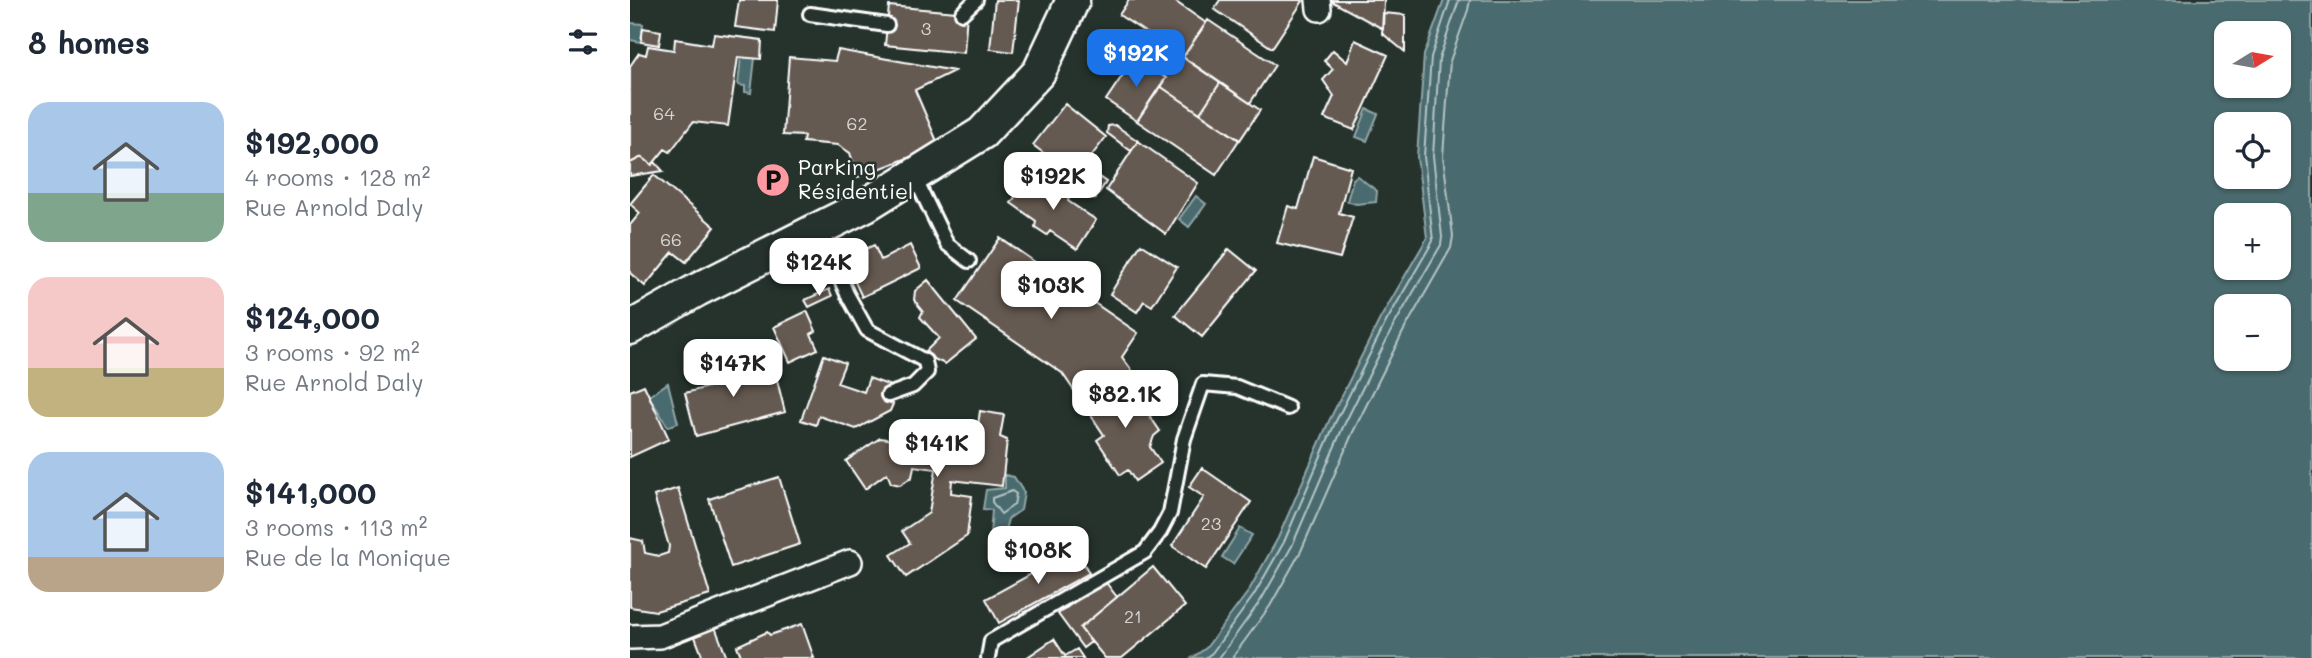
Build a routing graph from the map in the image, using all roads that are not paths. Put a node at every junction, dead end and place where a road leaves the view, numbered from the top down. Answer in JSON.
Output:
{"nodes":[{"id":1,"x":976,"y":0,"type":"edge"},
{"id":2,"x":1064,"y":7,"type":"edge"},
{"id":3,"x":962,"y":13,"type":"dead end"},
{"id":4,"x":810,"y":15,"type":"dead end"},
{"id":5,"x":887,"y":25,"type":"dead end"},
{"id":6,"x":914,"y":176,"type":"junction"},
{"id":7,"x":819,"y":228,"type":"junction"},
{"id":8,"x":970,"y":261,"type":"dead end"},
{"id":9,"x":630,"y":328,"type":"edge"},
{"id":10,"x":888,"y":396,"type":"dead end"},
{"id":11,"x":1288,"y":408,"type":"dead end"},
{"id":12,"x":850,"y":562,"type":"dead end"},
{"id":13,"x":630,"y":637,"type":"edge"},
{"id":14,"x":988,"y":658,"type":"edge"}],
"edges":[{"from":1,"to":3,"type":"lane"},
{"from":2,"to":6,"type":"street"},
{"from":4,"to":5,"type":"lane"},
{"from":6,"to":7,"type":"street"},
{"from":6,"to":8,"type":"lane"},
{"from":7,"to":9,"type":"street"},
{"from":7,"to":10,"type":"lane"},
{"from":11,"to":14,"type":"lane"},
{"from":12,"to":13,"type":"street"}]}
